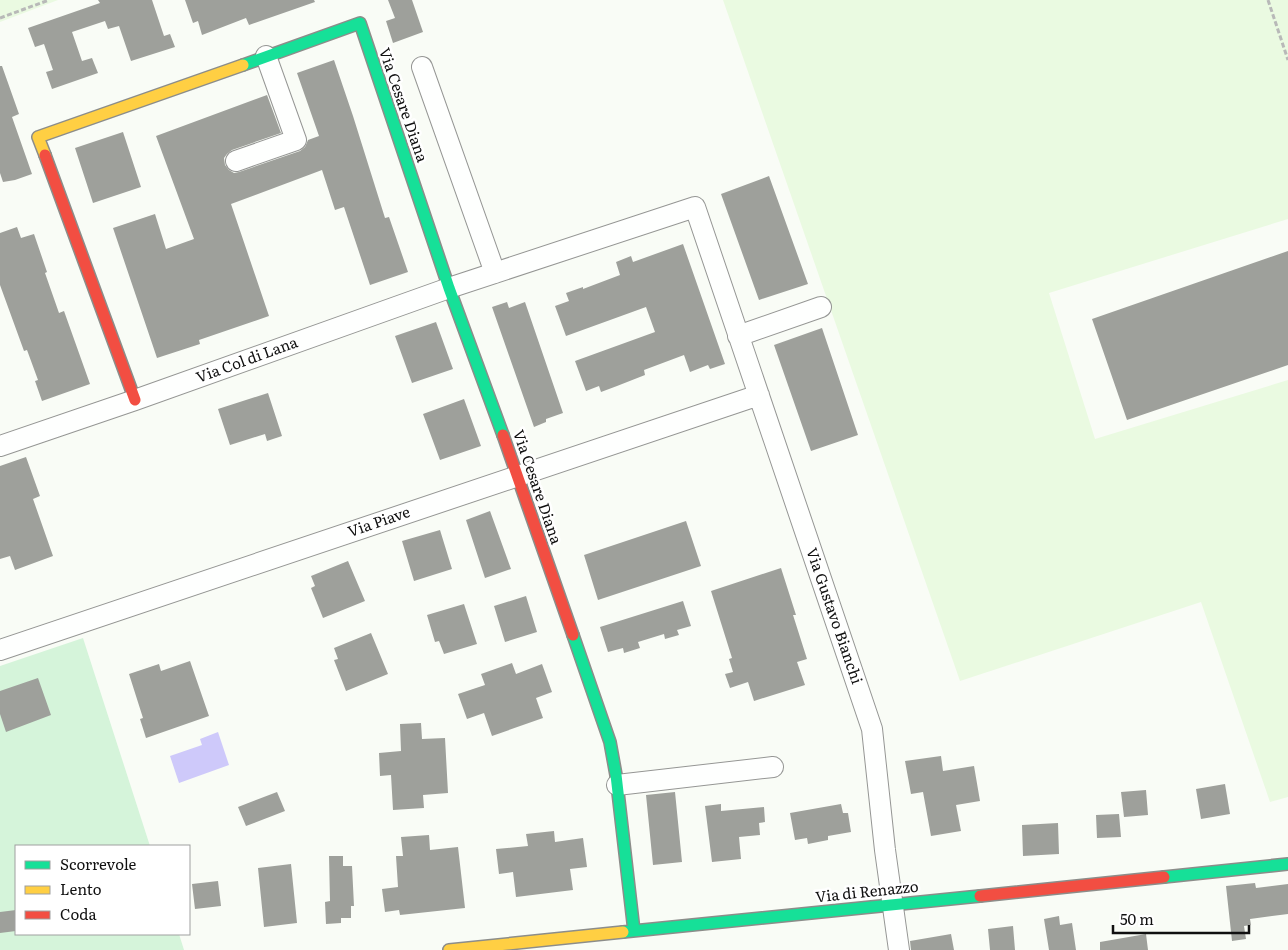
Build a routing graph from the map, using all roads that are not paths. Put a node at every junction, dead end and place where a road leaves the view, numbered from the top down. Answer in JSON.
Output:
{"nodes":[{"id":1,"x":266,"y":56,"type":"junction"},
{"id":2,"x":422,"y":67,"type":"dead end"},
{"id":3,"x":236,"y":161,"type":"dead end"},
{"id":4,"x":695,"y":207,"type":"joint"},
{"id":5,"x":495,"y":273,"type":"junction"},
{"id":6,"x":450,"y":288,"type":"junction"},
{"id":7,"x":822,"y":307,"type":"dead end"},
{"id":8,"x":738,"y":336,"type":"junction"},
{"id":9,"x":758,"y":395,"type":"junction"},
{"id":10,"x":135,"y":400,"type":"junction"},
{"id":11,"x":0,"y":446,"type":"edge"},
{"id":12,"x":518,"y":476,"type":"junction"},
{"id":13,"x":0,"y":650,"type":"edge"},
{"id":14,"x":774,"y":766,"type":"dead end"},
{"id":15,"x":617,"y":785,"type":"junction"},
{"id":16,"x":1288,"y":864,"type":"edge"},
{"id":17,"x":892,"y":905,"type":"junction"},
{"id":18,"x":634,"y":931,"type":"junction"},
{"id":19,"x":449,"y":950,"type":"edge"},
{"id":20,"x":899,"y":950,"type":"edge"}],
"edges":[{"from":1,"to":3,"type":"street"},
{"from":1,"to":6,"type":"street","name":"Via Cesare Diana"},
{"from":1,"to":10,"type":"street","name":"Via Cesare Diana"},
{"from":2,"to":5,"type":"street"},
{"from":4,"to":5,"type":"street","name":"Via Col di Lana"},
{"from":4,"to":8,"type":"street","name":"Via Gustavo Bianchi"},
{"from":5,"to":6,"type":"street","name":"Via Col di Lana"},
{"from":6,"to":10,"type":"street","name":"Via Col di Lana"},
{"from":6,"to":12,"type":"street","name":"Via Cesare Diana"},
{"from":7,"to":8,"type":"street"},
{"from":8,"to":9,"type":"street","name":"Via Gustavo Bianchi"},
{"from":9,"to":12,"type":"street","name":"Via Piave"},
{"from":9,"to":17,"type":"street","name":"Via Gustavo Bianchi"},
{"from":10,"to":11,"type":"street","name":"Via Col di Lana"},
{"from":12,"to":13,"type":"street","name":"Via Piave"},
{"from":12,"to":15,"type":"street","name":"Via Cesare Diana"},
{"from":14,"to":15,"type":"street"},
{"from":15,"to":18,"type":"street"},
{"from":16,"to":17,"type":"street","name":"Via di Renazzo"},
{"from":17,"to":18,"type":"street","name":"Via di Renazzo"},
{"from":17,"to":20,"type":"street","name":"Via Gustavo Bianchi"},
{"from":18,"to":19,"type":"street","name":"Via di Renazzo"}]}
